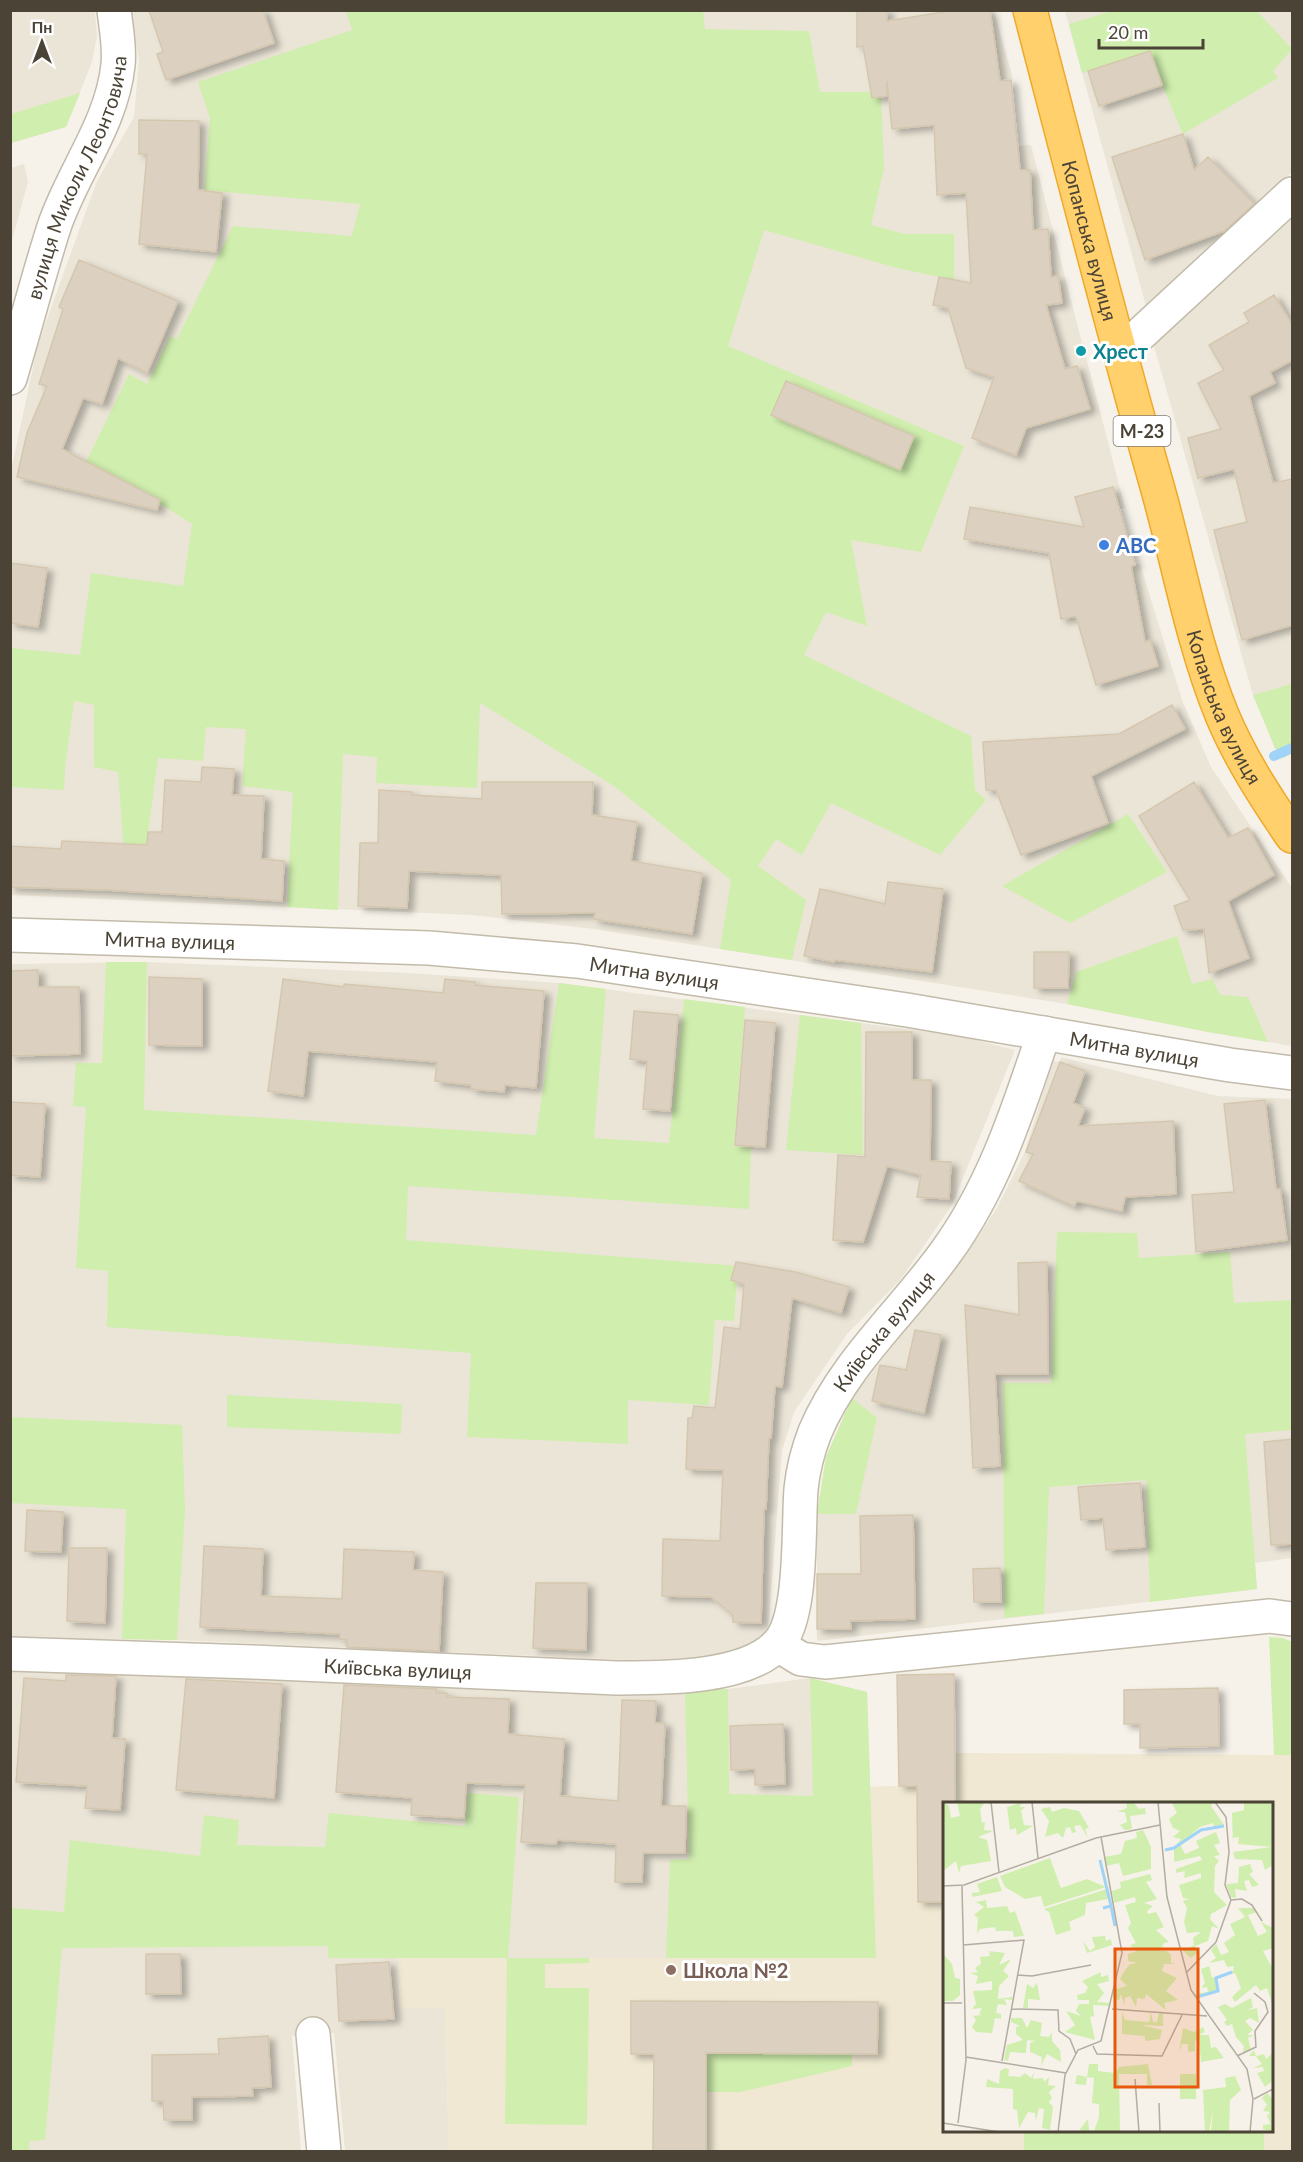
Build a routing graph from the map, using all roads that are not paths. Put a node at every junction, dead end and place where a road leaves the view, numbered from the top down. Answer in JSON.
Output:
{"nodes":[{"id":1,"x":114,"y":10,"type":"edge"},
{"id":2,"x":1030,"y":10,"type":"edge"},
{"id":3,"x":1293,"y":194,"type":"edge"},
{"id":4,"x":1120,"y":353,"type":"junction"},
{"id":5,"x":10,"y":378,"type":"edge"},
{"id":6,"x":1293,"y":836,"type":"edge"},
{"id":7,"x":10,"y":935,"type":"edge"},
{"id":8,"x":1044,"y":1033,"type":"junction"},
{"id":9,"x":1293,"y":1073,"type":"edge"},
{"id":10,"x":1293,"y":1619,"type":"edge"},
{"id":11,"x":778,"y":1645,"type":"junction"},
{"id":12,"x":10,"y":1654,"type":"edge"},
{"id":13,"x":313,"y":2034,"type":"dead end"},
{"id":14,"x":324,"y":2151,"type":"edge"}],
"edges":[{"from":1,"to":5,"type":"street","name":"вулиця Миколи Леонтовича"},
{"from":2,"to":4,"type":"highway","name":"Копанська вулиця","number":"М-23"},
{"from":3,"to":4,"type":"street"},
{"from":4,"to":6,"type":"highway","name":"Копанська вулиця","number":"М-23"},
{"from":7,"to":8,"type":"street","name":"Митна вулиця"},
{"from":8,"to":9,"type":"street","name":"Митна вулиця"},
{"from":8,"to":11,"type":"street","name":"Київська вулиця"},
{"from":10,"to":11,"type":"street"},
{"from":11,"to":12,"type":"street","name":"Київська вулиця"},
{"from":13,"to":14,"type":"street"}]}
